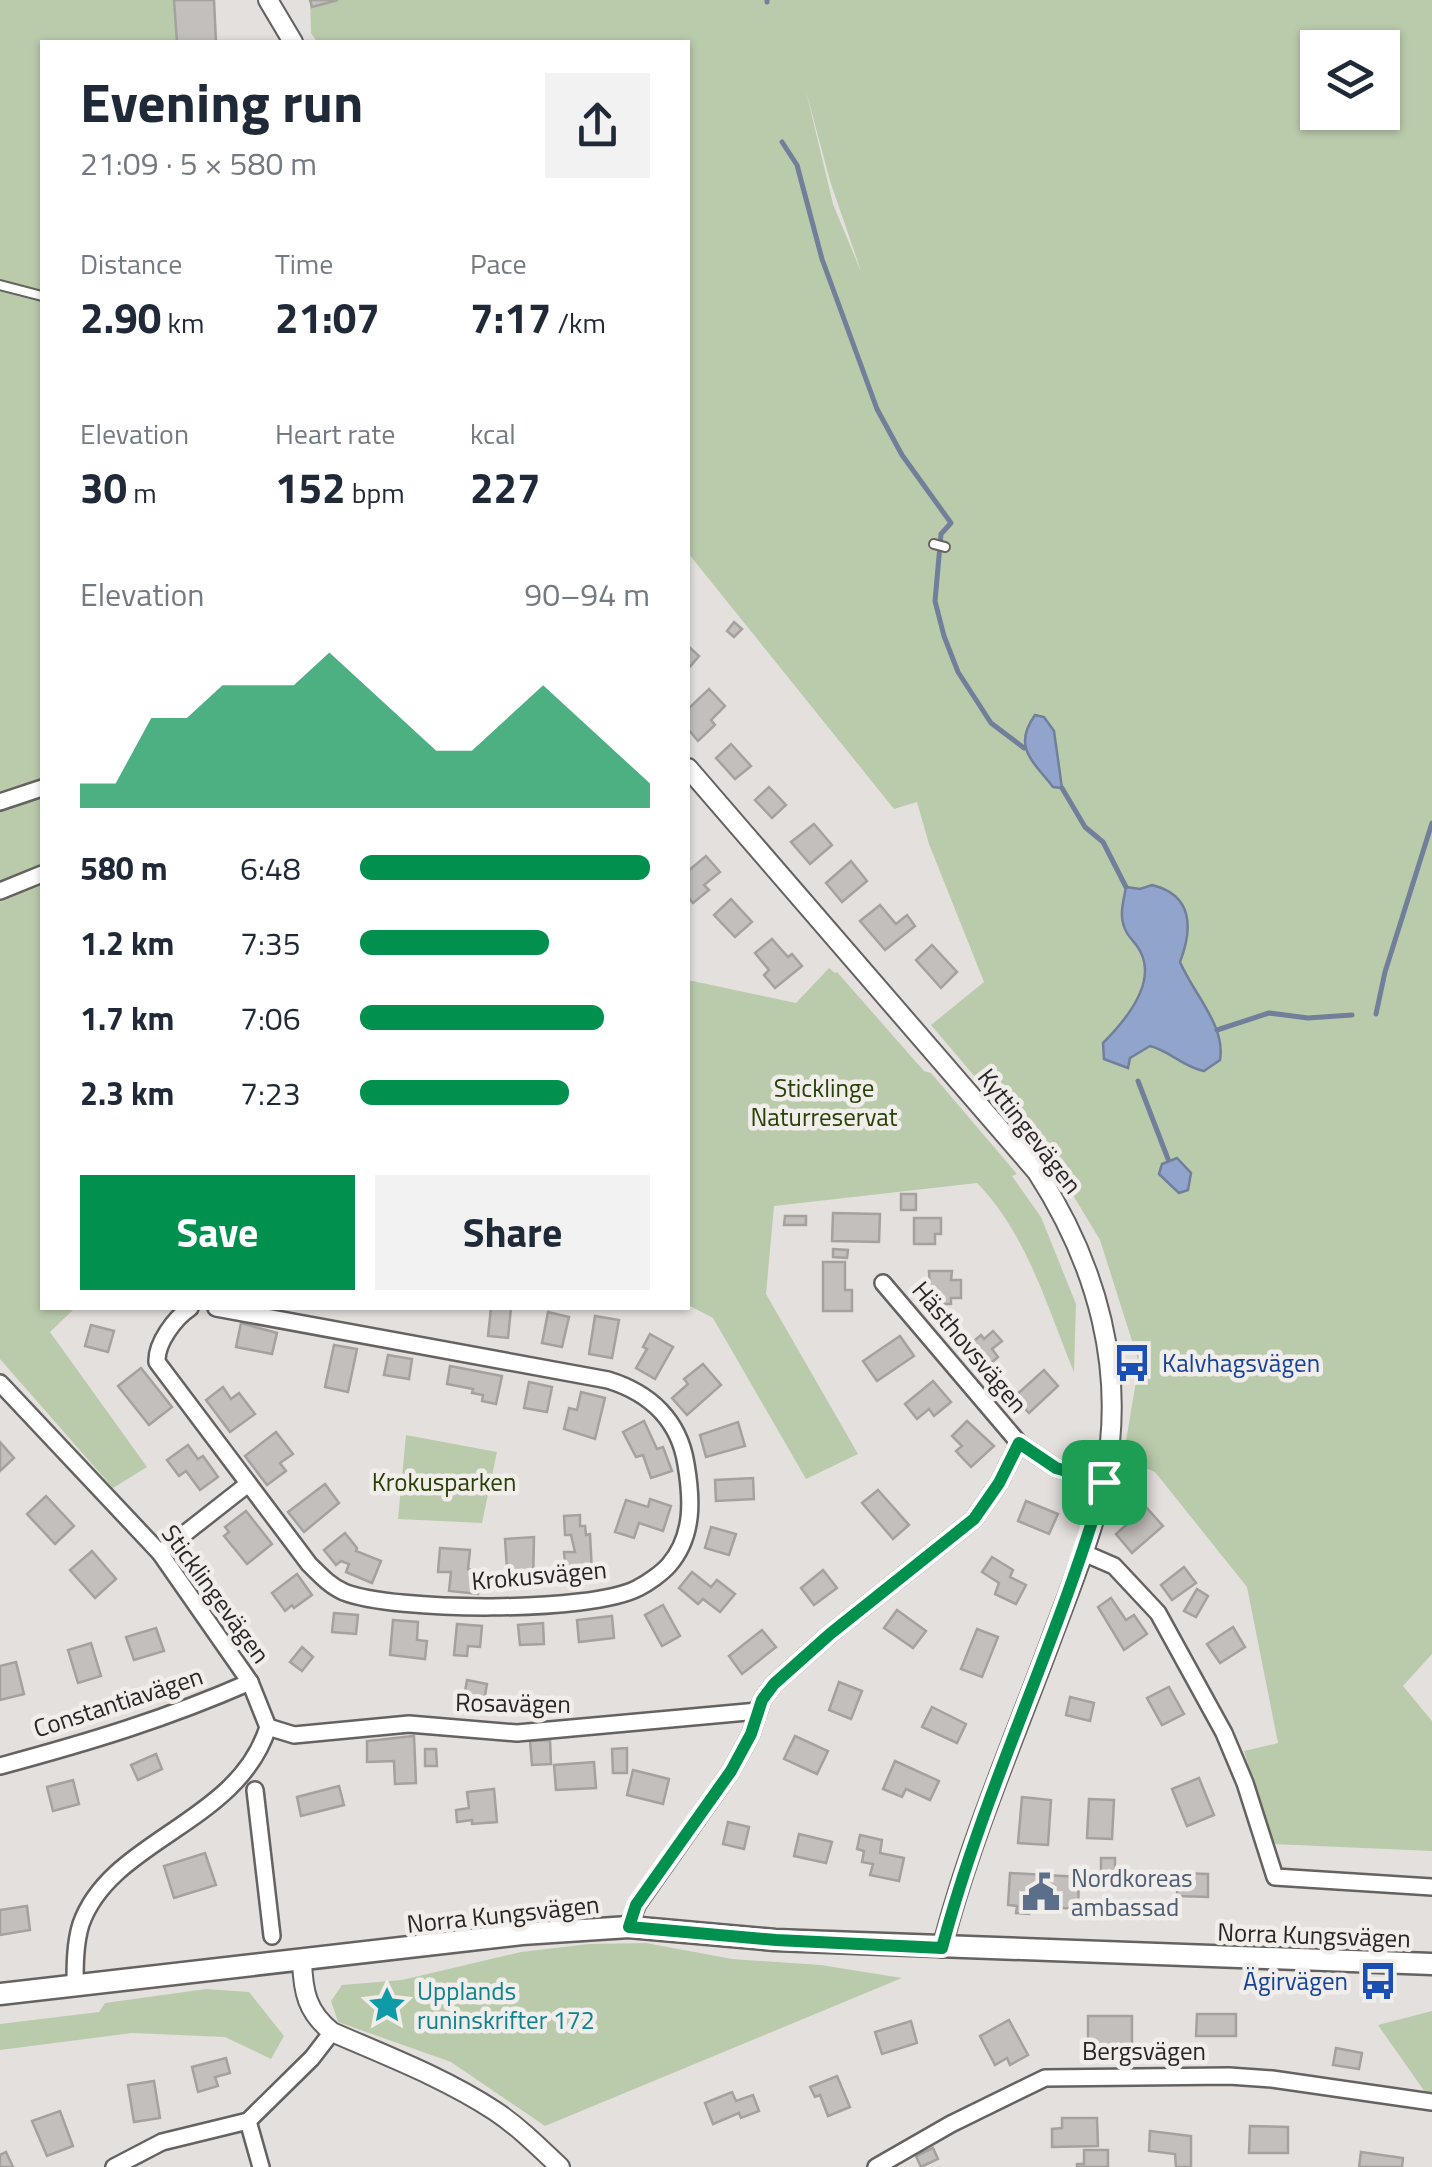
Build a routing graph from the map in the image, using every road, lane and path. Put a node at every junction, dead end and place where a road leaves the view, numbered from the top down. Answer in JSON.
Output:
{"nodes":[{"id":1,"x":268,"y":0,"type":"edge"},
{"id":2,"x":293,"y":40,"type":"edge"},
{"id":3,"x":0,"y":285,"type":"edge"},
{"id":4,"x":40,"y":295,"type":"edge"},
{"id":5,"x":934,"y":544,"type":"dead end"},
{"id":6,"x":944,"y":547,"type":"dead end"},
{"id":7,"x":690,"y":770,"type":"edge"},
{"id":8,"x":40,"y":789,"type":"edge"},
{"id":9,"x":0,"y":802,"type":"edge"},
{"id":10,"x":40,"y":875,"type":"edge"},
{"id":11,"x":0,"y":891,"type":"edge"},
{"id":12,"x":883,"y":1284,"type":"dead end"},
{"id":13,"x":186,"y":1310,"type":"edge"},
{"id":14,"x":234,"y":1310,"type":"edge"},
{"id":15,"x":2,"y":1388,"type":"edge"},
{"id":16,"x":1019,"y":1443,"type":"junction"},
{"id":17,"x":1104,"y":1482,"type":"junction"},
{"id":18,"x":248,"y":1484,"type":"junction"},
{"id":19,"x":160,"y":1553,"type":"junction"},
{"id":20,"x":1084,"y":1553,"type":"junction"},
{"id":21,"x":250,"y":1682,"type":"junction"},
{"id":22,"x":758,"y":1711,"type":"junction"},
{"id":23,"x":268,"y":1727,"type":"junction"},
{"id":24,"x":0,"y":1766,"type":"edge"},
{"id":25,"x":255,"y":1790,"type":"dead end"},
{"id":26,"x":1432,"y":1887,"type":"edge"},
{"id":27,"x":629,"y":1927,"type":"junction"},
{"id":28,"x":272,"y":1936,"type":"dead end"},
{"id":29,"x":942,"y":1948,"type":"junction"},
{"id":30,"x":302,"y":1961,"type":"junction"},
{"id":31,"x":1432,"y":1964,"type":"edge"},
{"id":32,"x":75,"y":1986,"type":"junction"},
{"id":33,"x":0,"y":1994,"type":"edge"},
{"id":34,"x":332,"y":2032,"type":"junction"},
{"id":35,"x":1432,"y":2102,"type":"edge"},
{"id":36,"x":248,"y":2120,"type":"junction"},
{"id":37,"x":114,"y":2167,"type":"edge"},
{"id":38,"x":262,"y":2167,"type":"edge"},
{"id":39,"x":560,"y":2167,"type":"edge"},
{"id":40,"x":876,"y":2167,"type":"edge"}],
"edges":[{"from":1,"to":2,"type":"street"},
{"from":3,"to":4,"type":"lane"},
{"from":5,"to":6,"type":"lane"},
{"from":7,"to":17,"type":"street","name":"Kyttingevägen"},
{"from":8,"to":9,"type":"street"},
{"from":10,"to":11,"type":"street"},
{"from":12,"to":16,"type":"street","name":"Hästhovsvägen"},
{"from":13,"to":18,"type":"street","name":"Krokusvägen"},
{"from":14,"to":18,"type":"street","name":"Krokusvägen"},
{"from":15,"to":19,"type":"street","name":"Sticklingevägen"},
{"from":16,"to":17,"type":"street","name":"Hästhovsvägen"},
{"from":16,"to":22,"type":"street"},
{"from":17,"to":20,"type":"street","name":"Kyttingevägen"},
{"from":18,"to":19,"type":"street"},
{"from":19,"to":21,"type":"street","name":"Sticklingevägen"},
{"from":20,"to":26,"type":"street"},
{"from":20,"to":29,"type":"street","name":"Kyttingevägen"},
{"from":21,"to":23,"type":"street","name":"Sticklingevägen"},
{"from":21,"to":24,"type":"street","name":"Constantiavägen"},
{"from":22,"to":23,"type":"street","name":"Rosavägen"},
{"from":22,"to":27,"type":"street"},
{"from":23,"to":32,"type":"street"},
{"from":25,"to":28,"type":"street"},
{"from":27,"to":29,"type":"main road","name":"Norra Kungsvägen"},
{"from":27,"to":30,"type":"main road","name":"Norra Kungsvägen"},
{"from":29,"to":31,"type":"main road","name":"Norra Kungsvägen"},
{"from":30,"to":32,"type":"main road","name":"Norra Kungsvägen"},
{"from":30,"to":34,"type":"street"},
{"from":32,"to":33,"type":"main road","name":"Norra Kungsvägen"},
{"from":34,"to":36,"type":"street"},
{"from":34,"to":39,"type":"street"},
{"from":35,"to":40,"type":"street","name":"Bergsvägen"},
{"from":36,"to":37,"type":"street"},
{"from":36,"to":38,"type":"street"}]}
